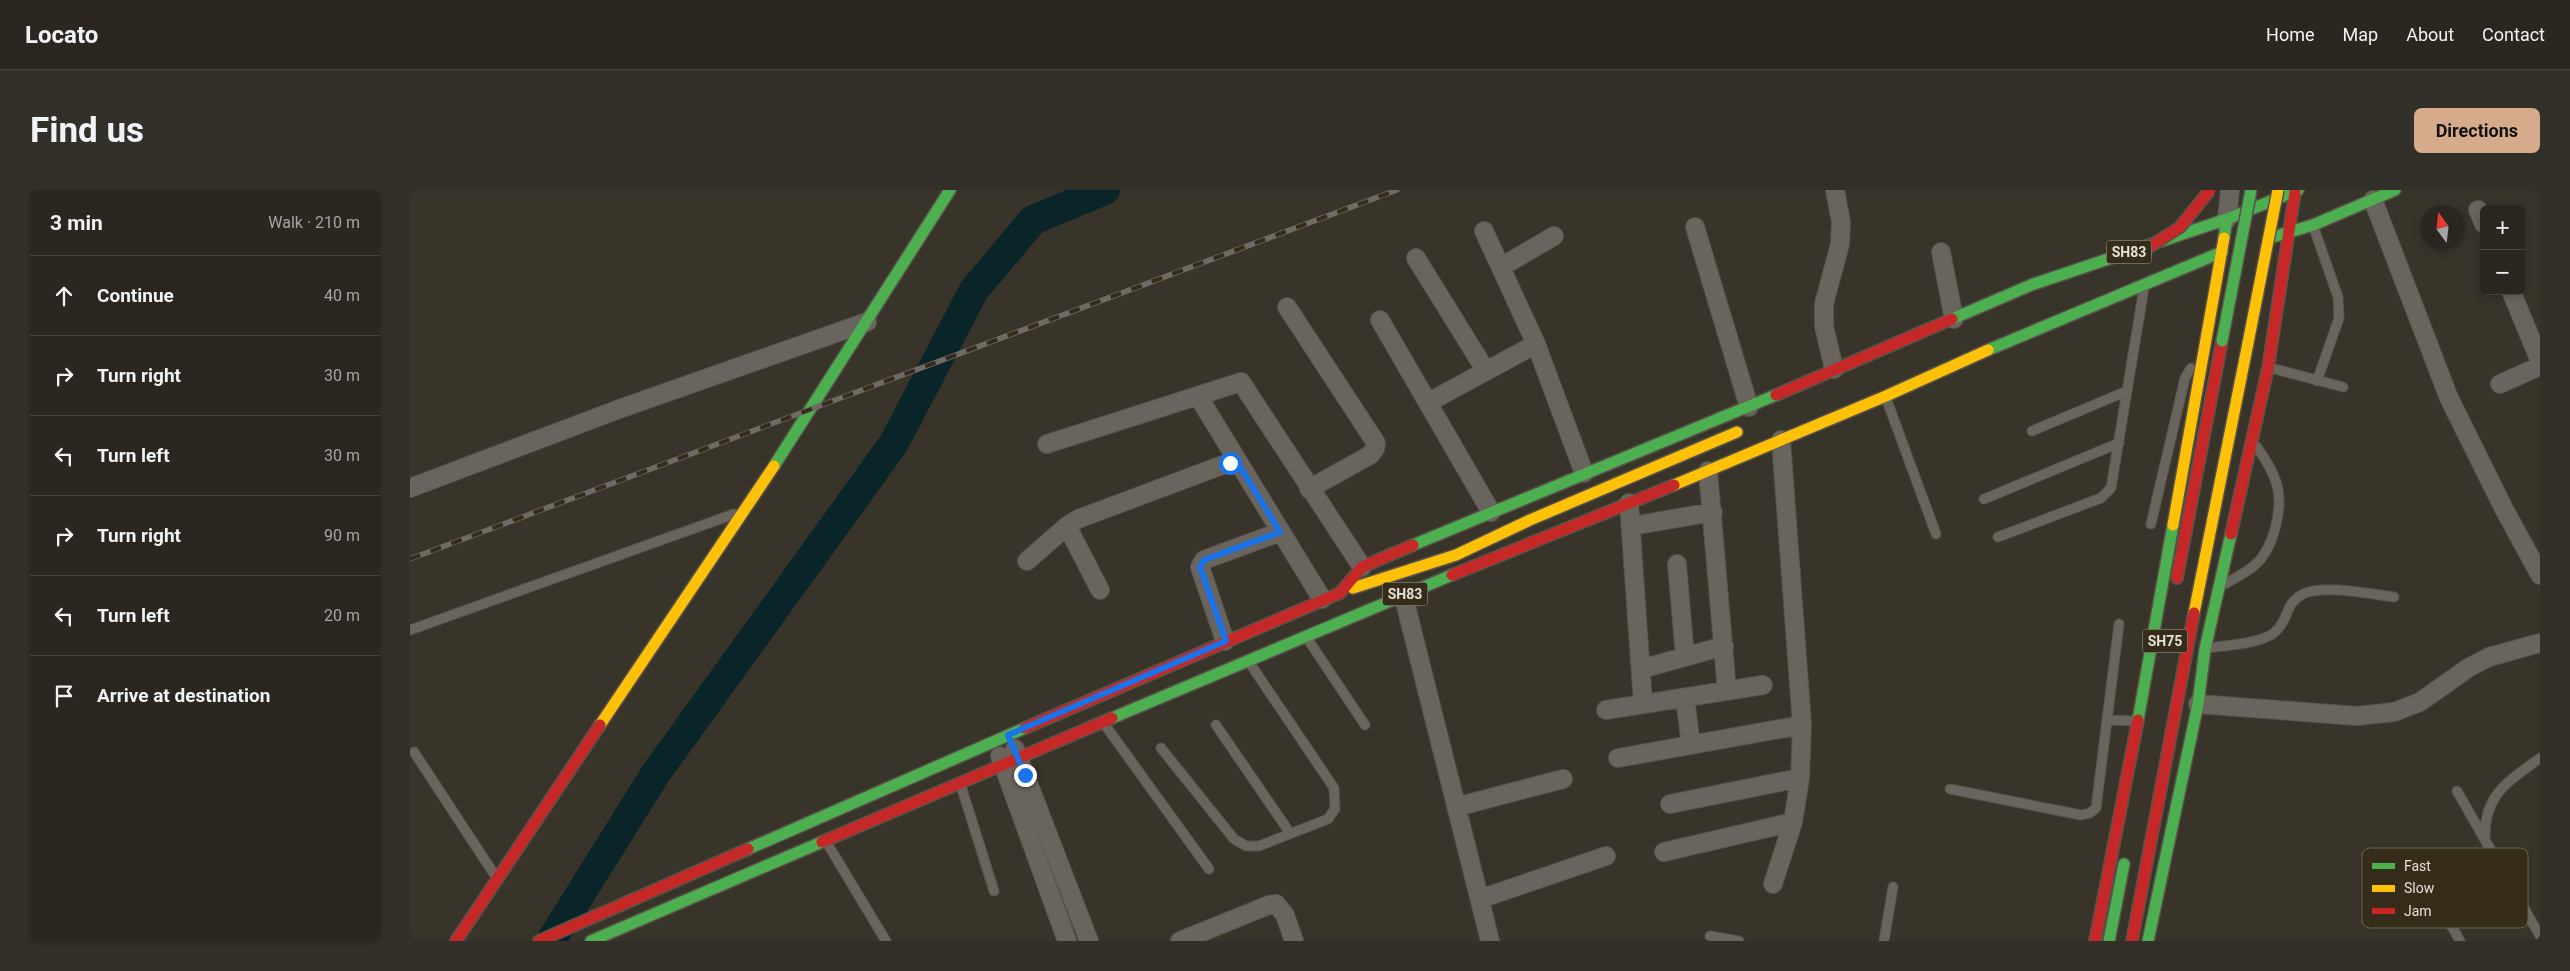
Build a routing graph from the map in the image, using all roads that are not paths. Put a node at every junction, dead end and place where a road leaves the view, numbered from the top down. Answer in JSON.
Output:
{"nodes":[{"id":1,"x":950,"y":190,"type":"edge"},
{"id":2,"x":1835,"y":190,"type":"edge"},
{"id":3,"x":2210,"y":190,"type":"edge"},
{"id":4,"x":2230,"y":190,"type":"edge"},
{"id":5,"x":2251,"y":190,"type":"edge"},
{"id":6,"x":2278,"y":190,"type":"edge"},
{"id":7,"x":2395,"y":190,"type":"edge"},
{"id":8,"x":2296,"y":191,"type":"edge"},
{"id":9,"x":928,"y":198,"type":"dead end"},
{"id":10,"x":2372,"y":200,"type":"junction"},
{"id":11,"x":2227,"y":219,"type":"junction"},
{"id":12,"x":2313,"y":225,"type":"junction"},
{"id":13,"x":1695,"y":227,"type":"dead end"},
{"id":14,"x":927,"y":230,"type":"junction"},
{"id":15,"x":1484,"y":232,"type":"dead end"},
{"id":16,"x":2289,"y":232,"type":"junction"},
{"id":17,"x":1554,"y":236,"type":"dead end"},
{"id":18,"x":1941,"y":252,"type":"dead end"},
{"id":19,"x":2222,"y":252,"type":"junction"},
{"id":20,"x":1416,"y":258,"type":"dead end"},
{"id":21,"x":1501,"y":267,"type":"junction"},
{"id":22,"x":2102,"y":273,"type":"dead end"},
{"id":23,"x":2145,"y":284,"type":"junction"},
{"id":24,"x":2513,"y":295,"type":"edge"},
{"id":25,"x":1287,"y":308,"type":"dead end"},
{"id":26,"x":1954,"y":319,"type":"junction"},
{"id":27,"x":1380,"y":320,"type":"dead end"},
{"id":28,"x":867,"y":322,"type":"junction"},
{"id":29,"x":1536,"y":344,"type":"junction"},
{"id":30,"x":2205,"y":347,"type":"junction"},
{"id":31,"x":2540,"y":360,"type":"edge"},
{"id":32,"x":2540,"y":366,"type":"edge"},
{"id":33,"x":2268,"y":368,"type":"junction"},
{"id":34,"x":1834,"y":369,"type":"junction"},
{"id":35,"x":1486,"y":371,"type":"junction"},
{"id":36,"x":2317,"y":381,"type":"junction"},
{"id":37,"x":2500,"y":384,"type":"dead end"},
{"id":38,"x":2343,"y":387,"type":"dead end"},
{"id":39,"x":2127,"y":391,"type":"junction"},
{"id":40,"x":1198,"y":396,"type":"junction"},
{"id":41,"x":1886,"y":396,"type":"junction"},
{"id":42,"x":1429,"y":402,"type":"junction"},
{"id":43,"x":1749,"y":407,"type":"junction"},
{"id":44,"x":1749,"y":426,"type":"dead end"},
{"id":45,"x":2032,"y":431,"type":"dead end"},
{"id":46,"x":2252,"y":439,"type":"junction"},
{"id":47,"x":1781,"y":440,"type":"junction"},
{"id":48,"x":2118,"y":443,"type":"junction"},
{"id":49,"x":1047,"y":444,"type":"dead end"},
{"id":50,"x":1236,"y":460,"type":"junction"},
{"id":51,"x":1708,"y":471,"type":"junction"},
{"id":52,"x":1584,"y":473,"type":"junction"},
{"id":53,"x":410,"y":488,"type":"edge"},
{"id":54,"x":1309,"y":489,"type":"junction"},
{"id":55,"x":1984,"y":499,"type":"dead end"},
{"id":56,"x":1629,"y":503,"type":"junction"},
{"id":57,"x":744,"y":510,"type":"junction"},
{"id":58,"x":1491,"y":512,"type":"junction"},
{"id":59,"x":1713,"y":512,"type":"junction"},
{"id":60,"x":2150,"y":524,"type":"dead end"},
{"id":61,"x":1067,"y":526,"type":"junction"},
{"id":62,"x":1632,"y":526,"type":"junction"},
{"id":63,"x":1280,"y":532,"type":"junction"},
{"id":64,"x":1936,"y":534,"type":"dead end"},
{"id":65,"x":1998,"y":537,"type":"dead end"},
{"id":66,"x":1027,"y":561,"type":"dead end"},
{"id":67,"x":1676,"y":564,"type":"dead end"},
{"id":68,"x":1362,"y":567,"type":"junction"},
{"id":69,"x":2540,"y":575,"type":"edge"},
{"id":70,"x":2219,"y":588,"type":"junction"},
{"id":71,"x":1100,"y":590,"type":"dead end"},
{"id":72,"x":1340,"y":593,"type":"junction"},
{"id":73,"x":2174,"y":593,"type":"dead end"},
{"id":74,"x":1403,"y":594,"type":"junction"},
{"id":75,"x":2394,"y":597,"type":"dead end"},
{"id":76,"x":1322,"y":600,"type":"junction"},
{"id":77,"x":2119,"y":624,"type":"dead end"},
{"id":78,"x":410,"y":630,"type":"edge"},
{"id":79,"x":1305,"y":635,"type":"junction"},
{"id":80,"x":1226,"y":641,"type":"junction"},
{"id":81,"x":2540,"y":643,"type":"edge"},
{"id":82,"x":1724,"y":646,"type":"junction"},
{"id":83,"x":2205,"y":649,"type":"junction"},
{"id":84,"x":1685,"y":657,"type":"junction"},
{"id":85,"x":1247,"y":660,"type":"junction"},
{"id":86,"x":1640,"y":669,"type":"junction"},
{"id":87,"x":1763,"y":685,"type":"dead end"},
{"id":88,"x":1727,"y":691,"type":"junction"},
{"id":89,"x":1685,"y":698,"type":"junction"},
{"id":90,"x":1643,"y":704,"type":"junction"},
{"id":91,"x":2198,"y":704,"type":"junction"},
{"id":92,"x":2152,"y":709,"type":"dead end"},
{"id":93,"x":1606,"y":710,"type":"dead end"},
{"id":94,"x":2108,"y":720,"type":"junction"},
{"id":95,"x":2138,"y":721,"type":"junction"},
{"id":96,"x":1103,"y":722,"type":"junction"},
{"id":97,"x":1216,"y":725,"type":"dead end"},
{"id":98,"x":1365,"y":725,"type":"dead end"},
{"id":99,"x":1802,"y":725,"type":"junction"},
{"id":100,"x":2149,"y":728,"type":"dead end"},
{"id":101,"x":1002,"y":738,"type":"junction"},
{"id":102,"x":1691,"y":745,"type":"junction"},
{"id":103,"x":1161,"y":748,"type":"dead end"},
{"id":104,"x":414,"y":752,"type":"dead end"},
{"id":105,"x":1618,"y":758,"type":"dead end"},
{"id":106,"x":2540,"y":758,"type":"edge"},
{"id":107,"x":1010,"y":760,"type":"junction"},
{"id":108,"x":1800,"y":778,"type":"junction"},
{"id":109,"x":1563,"y":779,"type":"dead end"},
{"id":110,"x":960,"y":782,"type":"junction"},
{"id":111,"x":1950,"y":789,"type":"dead end"},
{"id":112,"x":2457,"y":792,"type":"dead end"},
{"id":113,"x":1670,"y":804,"type":"dead end"},
{"id":114,"x":1456,"y":807,"type":"junction"},
{"id":115,"x":1793,"y":822,"type":"junction"},
{"id":116,"x":1290,"y":833,"type":"junction"},
{"id":117,"x":826,"y":841,"type":"junction"},
{"id":118,"x":2485,"y":841,"type":"junction"},
{"id":119,"x":2489,"y":848,"type":"edge"},
{"id":120,"x":1664,"y":852,"type":"dead end"},
{"id":121,"x":2126,"y":854,"type":"dead end"},
{"id":122,"x":1606,"y":856,"type":"dead end"},
{"id":123,"x":1208,"y":869,"type":"dead end"},
{"id":124,"x":497,"y":879,"type":"junction"},
{"id":125,"x":1773,"y":884,"type":"dead end"},
{"id":126,"x":1893,"y":887,"type":"dead end"},
{"id":127,"x":994,"y":891,"type":"dead end"},
{"id":128,"x":1480,"y":899,"type":"junction"},
{"id":129,"x":2528,"y":915,"type":"edge"},
{"id":130,"x":626,"y":926,"type":"junction"},
{"id":131,"x":2453,"y":928,"type":"edge"},
{"id":132,"x":1209,"y":936,"type":"edge"},
{"id":133,"x":1710,"y":936,"type":"dead end"},
{"id":134,"x":2540,"y":936,"type":"edge"},
{"id":135,"x":456,"y":941,"type":"edge"},
{"id":136,"x":539,"y":941,"type":"edge"},
{"id":137,"x":591,"y":941,"type":"edge"},
{"id":138,"x":625,"y":941,"type":"edge"},
{"id":139,"x":886,"y":941,"type":"edge"},
{"id":140,"x":1067,"y":941,"type":"edge"},
{"id":141,"x":1089,"y":941,"type":"edge"},
{"id":142,"x":1180,"y":941,"type":"edge"},
{"id":143,"x":1294,"y":941,"type":"edge"},
{"id":144,"x":1490,"y":941,"type":"edge"},
{"id":145,"x":1738,"y":941,"type":"edge"},
{"id":146,"x":1884,"y":941,"type":"edge"},
{"id":147,"x":2095,"y":941,"type":"edge"},
{"id":148,"x":2110,"y":941,"type":"edge"},
{"id":149,"x":2132,"y":941,"type":"edge"},
{"id":150,"x":2148,"y":941,"type":"edge"},
{"id":151,"x":2460,"y":941,"type":"edge"}],
"edges":[{"from":1,"to":14,"type":"main road"},
{"from":2,"to":34,"type":"street"},
{"from":3,"to":22,"type":"main road","bridge":true},
{"from":4,"to":11,"type":"street"},
{"from":5,"to":73,"type":"main road","bridge":true},
{"from":6,"to":149,"type":"main road","number":"SH75","bridge":true},
{"from":7,"to":10,"type":"main road"},
{"from":8,"to":11,"type":"main road"},
{"from":8,"to":16,"type":"main road"},
{"from":9,"to":14,"type":"main road"},
{"from":10,"to":12,"type":"main road"},
{"from":10,"to":69,"type":"street"},
{"from":11,"to":19,"type":"main road"},
{"from":11,"to":26,"type":"main road","number":"SH83"},
{"from":12,"to":16,"type":"main road"},
{"from":12,"to":36,"type":"lane"},
{"from":13,"to":43,"type":"street"},
{"from":14,"to":28,"type":"main road"},
{"from":15,"to":21,"type":"street"},
{"from":16,"to":19,"type":"main road"},
{"from":16,"to":33,"type":"main road"},
{"from":17,"to":21,"type":"street"},
{"from":18,"to":26,"type":"street"},
{"from":19,"to":23,"type":"main road","number":"SH83"},
{"from":19,"to":30,"type":"main road"},
{"from":20,"to":35,"type":"street"},
{"from":21,"to":29,"type":"street"},
{"from":23,"to":39,"type":"lane"},
{"from":23,"to":41,"type":"main road","number":"SH83"},
{"from":24,"to":31,"type":"street"},
{"from":25,"to":54,"type":"street"},
{"from":26,"to":34,"type":"main road","number":"SH83"},
{"from":27,"to":42,"type":"street"},
{"from":28,"to":53,"type":"street"},
{"from":28,"to":57,"type":"main road"},
{"from":29,"to":35,"type":"street"},
{"from":29,"to":52,"type":"street"},
{"from":30,"to":60,"type":"lane"},
{"from":30,"to":95,"type":"main road"},
{"from":32,"to":37,"type":"street"},
{"from":33,"to":36,"type":"lane"},
{"from":33,"to":46,"type":"main road"},
{"from":34,"to":43,"type":"main road","number":"SH83"},
{"from":35,"to":42,"type":"street"},
{"from":36,"to":38,"type":"lane"},
{"from":39,"to":45,"type":"lane"},
{"from":39,"to":48,"type":"lane"},
{"from":40,"to":49,"type":"street"},
{"from":40,"to":50,"type":"street"},
{"from":40,"to":54,"type":"street"},
{"from":41,"to":47,"type":"main road","number":"SH83"},
{"from":41,"to":64,"type":"lane"},
{"from":42,"to":58,"type":"street"},
{"from":43,"to":52,"type":"main road","number":"SH83"},
{"from":44,"to":72,"type":"main road"},
{"from":46,"to":70,"type":"main road"},
{"from":46,"to":70,"type":"lane"},
{"from":47,"to":51,"type":"main road","number":"SH83"},
{"from":47,"to":99,"type":"street"},
{"from":48,"to":55,"type":"lane"},
{"from":48,"to":65,"type":"lane"},
{"from":50,"to":61,"type":"street"},
{"from":50,"to":63,"type":"street"},
{"from":51,"to":56,"type":"main road","number":"SH83"},
{"from":51,"to":59,"type":"street"},
{"from":52,"to":58,"type":"main road","number":"SH83"},
{"from":54,"to":68,"type":"street"},
{"from":56,"to":62,"type":"street"},
{"from":56,"to":74,"type":"main road","number":"SH83"},
{"from":57,"to":78,"type":"lane"},
{"from":57,"to":124,"type":"main road"},
{"from":58,"to":68,"type":"main road","number":"SH83"},
{"from":59,"to":62,"type":"street"},
{"from":59,"to":82,"type":"street"},
{"from":61,"to":66,"type":"street"},
{"from":61,"to":71,"type":"street"},
{"from":62,"to":86,"type":"street"},
{"from":63,"to":76,"type":"street"},
{"from":63,"to":80,"type":"street"},
{"from":67,"to":84,"type":"street"},
{"from":68,"to":72,"type":"main road","number":"SH83"},
{"from":70,"to":83,"type":"main road"},
{"from":72,"to":76,"type":"main road","number":"SH83"},
{"from":74,"to":79,"type":"main road","number":"SH83"},
{"from":74,"to":114,"type":"street"},
{"from":75,"to":83,"type":"lane"},
{"from":76,"to":80,"type":"main road","number":"SH83"},
{"from":77,"to":94,"type":"lane"},
{"from":79,"to":85,"type":"main road","number":"SH83"},
{"from":79,"to":98,"type":"lane"},
{"from":80,"to":101,"type":"main road","number":"SH83"},
{"from":81,"to":91,"type":"street"},
{"from":82,"to":84,"type":"street"},
{"from":82,"to":88,"type":"street"},
{"from":83,"to":91,"type":"main road"},
{"from":84,"to":86,"type":"street"},
{"from":85,"to":96,"type":"main road","number":"SH83"},
{"from":85,"to":116,"type":"lane"},
{"from":86,"to":90,"type":"street"},
{"from":87,"to":88,"type":"street"},
{"from":88,"to":89,"type":"street"},
{"from":89,"to":90,"type":"street"},
{"from":89,"to":102,"type":"street"},
{"from":90,"to":93,"type":"street"},
{"from":91,"to":150,"type":"main road"},
{"from":92,"to":100,"type":"main road"},
{"from":94,"to":95,"type":"lane"},
{"from":94,"to":111,"type":"lane"},
{"from":95,"to":147,"type":"main road"},
{"from":96,"to":107,"type":"main road","number":"SH83"},
{"from":96,"to":123,"type":"lane"},
{"from":97,"to":116,"type":"lane"},
{"from":99,"to":102,"type":"street"},
{"from":99,"to":108,"type":"street"},
{"from":101,"to":107,"type":"street"},
{"from":101,"to":136,"type":"main road","number":"SH83"},
{"from":102,"to":105,"type":"street"},
{"from":103,"to":116,"type":"lane"},
{"from":104,"to":124,"type":"lane"},
{"from":106,"to":118,"type":"lane"},
{"from":107,"to":110,"type":"main road","number":"SH83"},
{"from":107,"to":140,"type":"street"},
{"from":107,"to":141,"type":"street"},
{"from":108,"to":113,"type":"street"},
{"from":108,"to":115,"type":"street"},
{"from":109,"to":114,"type":"street"},
{"from":110,"to":117,"type":"main road","number":"SH83"},
{"from":110,"to":127,"type":"lane"},
{"from":112,"to":118,"type":"lane"},
{"from":114,"to":128,"type":"street"},
{"from":115,"to":120,"type":"street"},
{"from":115,"to":125,"type":"street"},
{"from":117,"to":130,"type":"main road","number":"SH83"},
{"from":117,"to":139,"type":"lane"},
{"from":118,"to":119,"type":"lane"},
{"from":121,"to":148,"type":"main road"},
{"from":122,"to":128,"type":"street"},
{"from":124,"to":135,"type":"main road"},
{"from":126,"to":146,"type":"lane"},
{"from":128,"to":144,"type":"street"},
{"from":129,"to":134,"type":"lane"},
{"from":130,"to":137,"type":"main road","number":"SH83"},
{"from":130,"to":138,"type":"lane"},
{"from":131,"to":151,"type":"lane"},
{"from":132,"to":142,"type":"street"},
{"from":132,"to":143,"type":"street"},
{"from":133,"to":145,"type":"lane"}]}
